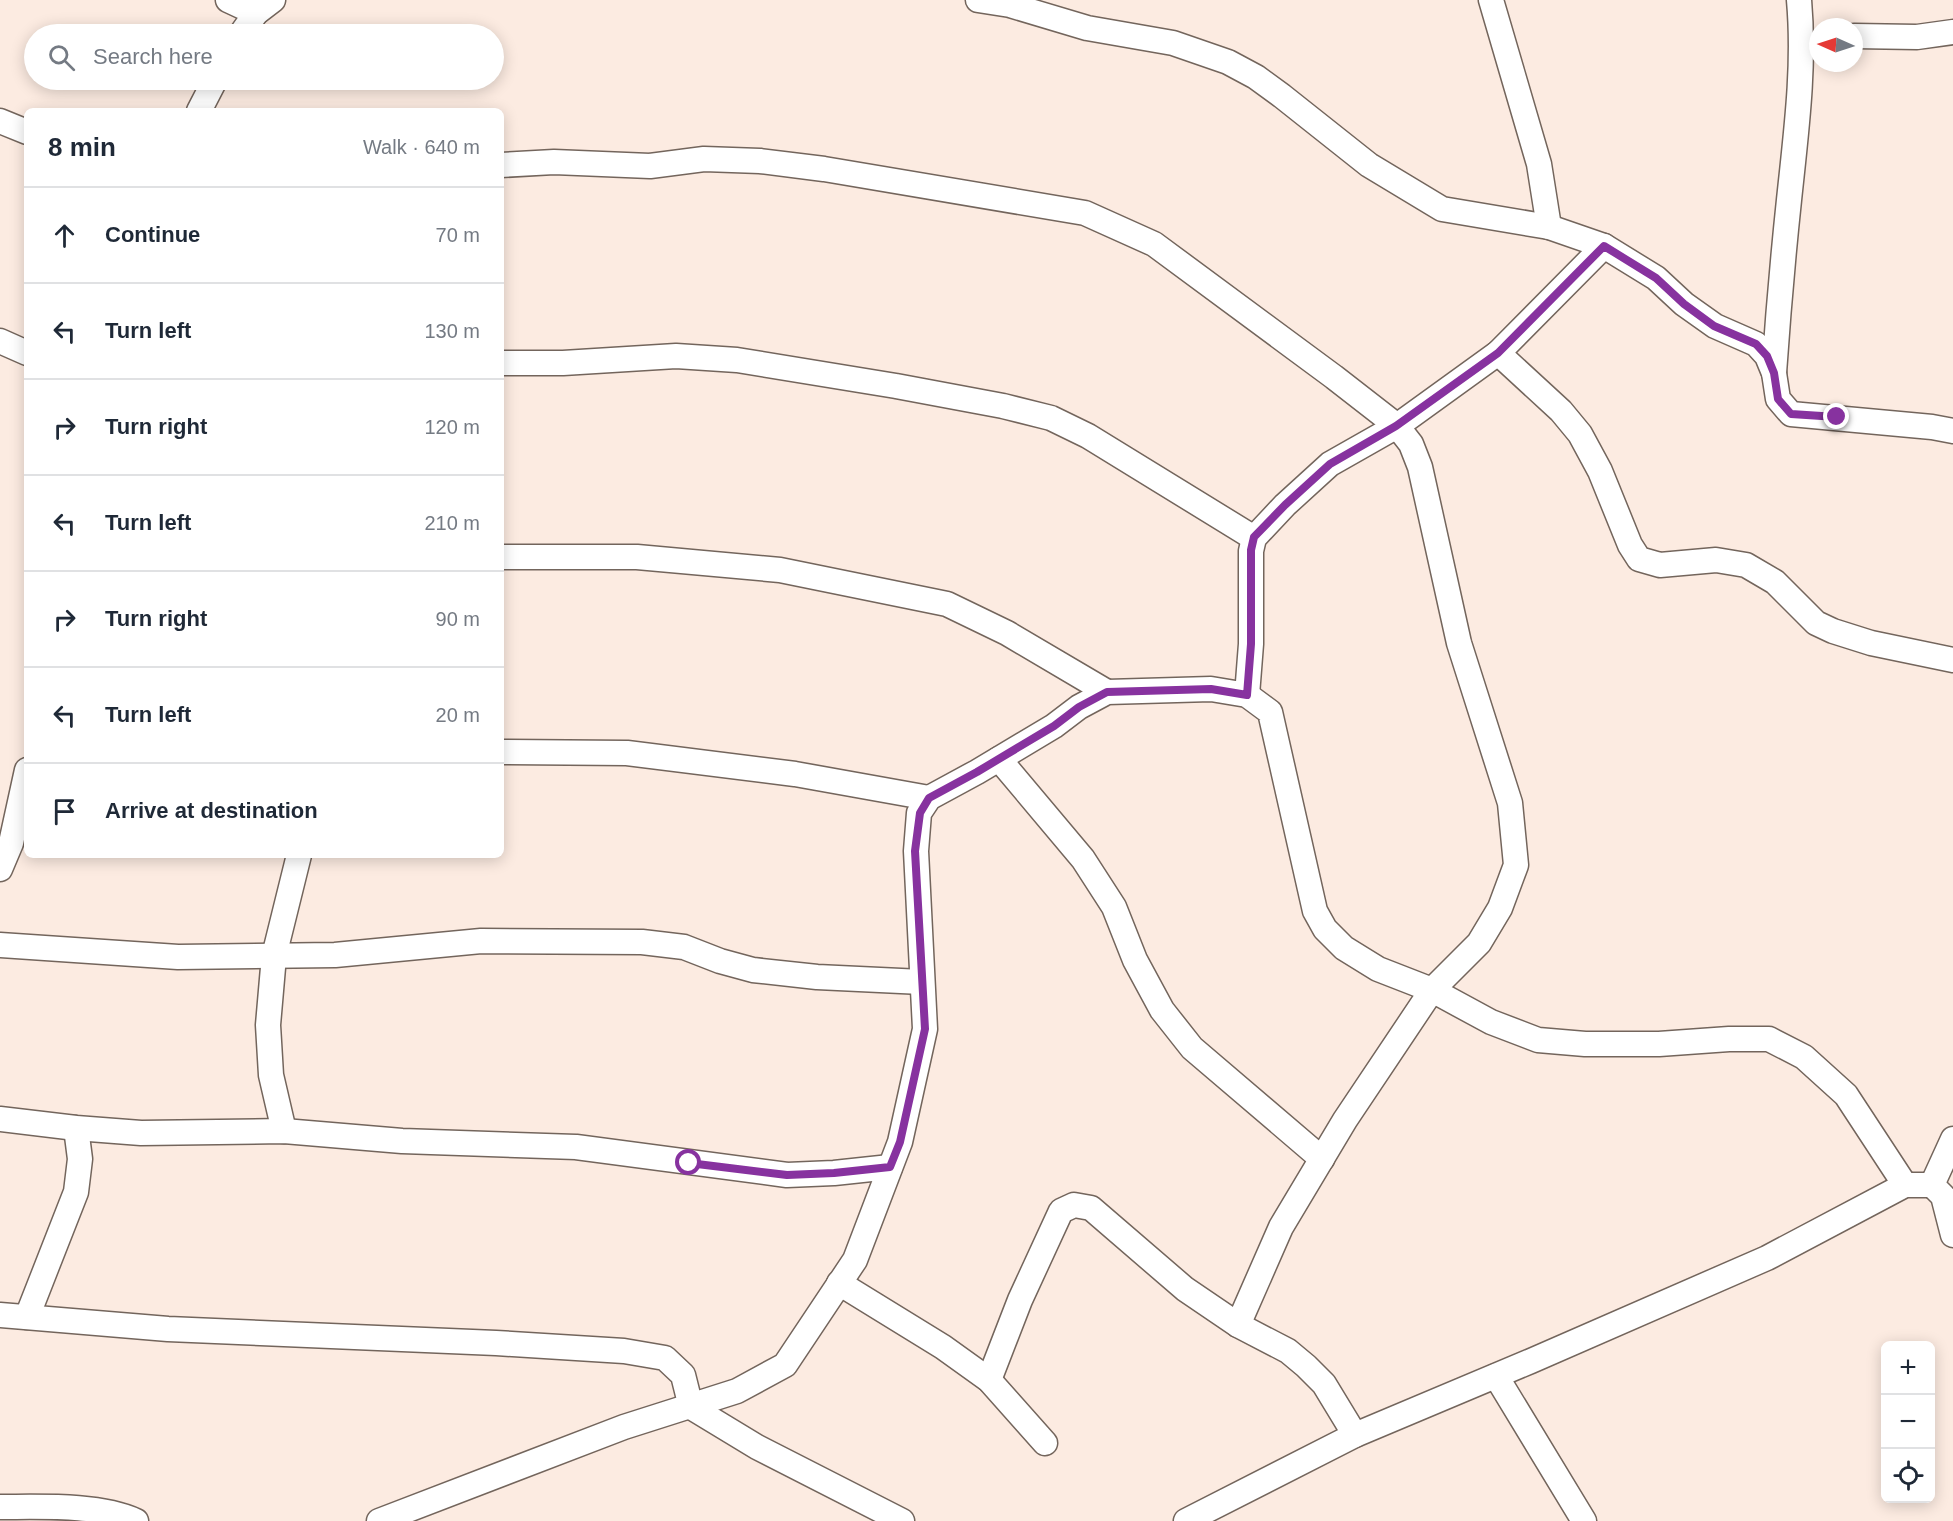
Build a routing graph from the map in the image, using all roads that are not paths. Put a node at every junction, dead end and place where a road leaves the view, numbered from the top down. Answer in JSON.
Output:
{"nodes":[{"id":1,"x":228,"y":0,"type":"edge"},
{"id":2,"x":978,"y":0,"type":"edge"},
{"id":3,"x":1491,"y":0,"type":"edge"},
{"id":4,"x":1799,"y":0,"type":"edge"},
{"id":5,"x":264,"y":6,"type":"edge"},
{"id":6,"x":249,"y":24,"type":"edge"},
{"id":7,"x":1809,"y":33,"type":"edge"},
{"id":8,"x":1863,"y":36,"type":"edge"},
{"id":9,"x":1952,"y":37,"type":"edge"},
{"id":10,"x":1809,"y":42,"type":"edge"},
{"id":11,"x":210,"y":90,"type":"edge"},
{"id":12,"x":201,"y":108,"type":"edge"},
{"id":13,"x":0,"y":121,"type":"edge"},
{"id":14,"x":24,"y":131,"type":"edge"},
{"id":15,"x":504,"y":165,"type":"edge"},
{"id":16,"x":1549,"y":227,"type":"junction"},
{"id":17,"x":1604,"y":246,"type":"junction"},
{"id":18,"x":0,"y":342,"type":"edge"},
{"id":19,"x":24,"y":352,"type":"edge"},
{"id":20,"x":1498,"y":353,"type":"junction"},
{"id":21,"x":504,"y":363,"type":"edge"},
{"id":22,"x":1774,"y":373,"type":"junction"},
{"id":23,"x":1396,"y":426,"type":"junction"},
{"id":24,"x":1953,"y":431,"type":"edge"},
{"id":25,"x":1254,"y":537,"type":"junction"},
{"id":26,"x":504,"y":557,"type":"edge"},
{"id":27,"x":1953,"y":660,"type":"edge"},
{"id":28,"x":1107,"y":692,"type":"junction"},
{"id":29,"x":1247,"y":695,"type":"junction"},
{"id":30,"x":504,"y":752,"type":"edge"},
{"id":31,"x":999,"y":759,"type":"junction"},
{"id":32,"x":24,"y":784,"type":"edge"},
{"id":33,"x":929,"y":798,"type":"junction"},
{"id":34,"x":298,"y":858,"type":"edge"},
{"id":35,"x":0,"y":869,"type":"edge"},
{"id":36,"x":0,"y":945,"type":"edge"},
{"id":37,"x":274,"y":956,"type":"junction"},
{"id":38,"x":922,"y":982,"type":"junction"},
{"id":39,"x":1432,"y":990,"type":"junction"},
{"id":40,"x":0,"y":1119,"type":"edge"},
{"id":41,"x":76,"y":1128,"type":"junction"},
{"id":42,"x":284,"y":1131,"type":"junction"},
{"id":43,"x":1953,"y":1139,"type":"edge"},
{"id":44,"x":1322,"y":1159,"type":"junction"},
{"id":45,"x":890,"y":1167,"type":"junction"},
{"id":46,"x":1905,"y":1185,"type":"junction"},
{"id":47,"x":1932,"y":1185,"type":"junction"},
{"id":48,"x":1953,"y":1235,"type":"edge"},
{"id":49,"x":839,"y":1283,"type":"junction"},
{"id":50,"x":0,"y":1316,"type":"edge"},
{"id":51,"x":27,"y":1317,"type":"junction"},
{"id":52,"x":1238,"y":1325,"type":"junction"},
{"id":53,"x":1496,"y":1376,"type":"junction"},
{"id":54,"x":989,"y":1380,"type":"junction"},
{"id":55,"x":691,"y":1407,"type":"junction"},
{"id":56,"x":1354,"y":1435,"type":"junction"},
{"id":57,"x":1045,"y":1443,"type":"dead end"},
{"id":58,"x":0,"y":1507,"type":"edge"},
{"id":59,"x":136,"y":1521,"type":"edge"},
{"id":60,"x":379,"y":1521,"type":"edge"},
{"id":61,"x":902,"y":1521,"type":"edge"},
{"id":62,"x":1186,"y":1521,"type":"edge"},
{"id":63,"x":1584,"y":1521,"type":"edge"}],
"edges":[{"from":1,"to":5,"type":"street"},
{"from":2,"to":16,"type":"street"},
{"from":3,"to":16,"type":"street"},
{"from":4,"to":7,"type":"street"},
{"from":5,"to":6,"type":"street"},
{"from":8,"to":9,"type":"street"},
{"from":10,"to":22,"type":"street"},
{"from":11,"to":12,"type":"street"},
{"from":13,"to":14,"type":"street"},
{"from":15,"to":23,"type":"street"},
{"from":16,"to":17,"type":"street"},
{"from":17,"to":20,"type":"street"},
{"from":17,"to":22,"type":"street"},
{"from":18,"to":19,"type":"street"},
{"from":20,"to":23,"type":"street"},
{"from":20,"to":27,"type":"street"},
{"from":21,"to":25,"type":"street"},
{"from":22,"to":24,"type":"street"},
{"from":23,"to":25,"type":"street"},
{"from":23,"to":39,"type":"street"},
{"from":25,"to":29,"type":"street"},
{"from":26,"to":28,"type":"street"},
{"from":28,"to":29,"type":"street"},
{"from":28,"to":31,"type":"street"},
{"from":29,"to":39,"type":"street"},
{"from":30,"to":33,"type":"street"},
{"from":31,"to":33,"type":"street"},
{"from":31,"to":44,"type":"street"},
{"from":32,"to":35,"type":"street"},
{"from":33,"to":38,"type":"street"},
{"from":34,"to":37,"type":"street"},
{"from":36,"to":37,"type":"street"},
{"from":37,"to":38,"type":"street"},
{"from":37,"to":42,"type":"street"},
{"from":38,"to":45,"type":"street"},
{"from":39,"to":44,"type":"street"},
{"from":39,"to":46,"type":"street"},
{"from":40,"to":41,"type":"street"},
{"from":41,"to":42,"type":"street"},
{"from":41,"to":51,"type":"street"},
{"from":42,"to":45,"type":"street"},
{"from":43,"to":47,"type":"street"},
{"from":44,"to":52,"type":"street"},
{"from":45,"to":49,"type":"street"},
{"from":46,"to":47,"type":"street"},
{"from":46,"to":53,"type":"street"},
{"from":47,"to":48,"type":"street"},
{"from":49,"to":54,"type":"street"},
{"from":49,"to":55,"type":"street"},
{"from":50,"to":51,"type":"street"},
{"from":51,"to":55,"type":"street"},
{"from":52,"to":54,"type":"street"},
{"from":52,"to":56,"type":"street"},
{"from":53,"to":56,"type":"street"},
{"from":53,"to":63,"type":"street"},
{"from":54,"to":57,"type":"street"},
{"from":55,"to":60,"type":"street"},
{"from":55,"to":61,"type":"street"},
{"from":56,"to":62,"type":"street"},
{"from":58,"to":59,"type":"street"}]}
